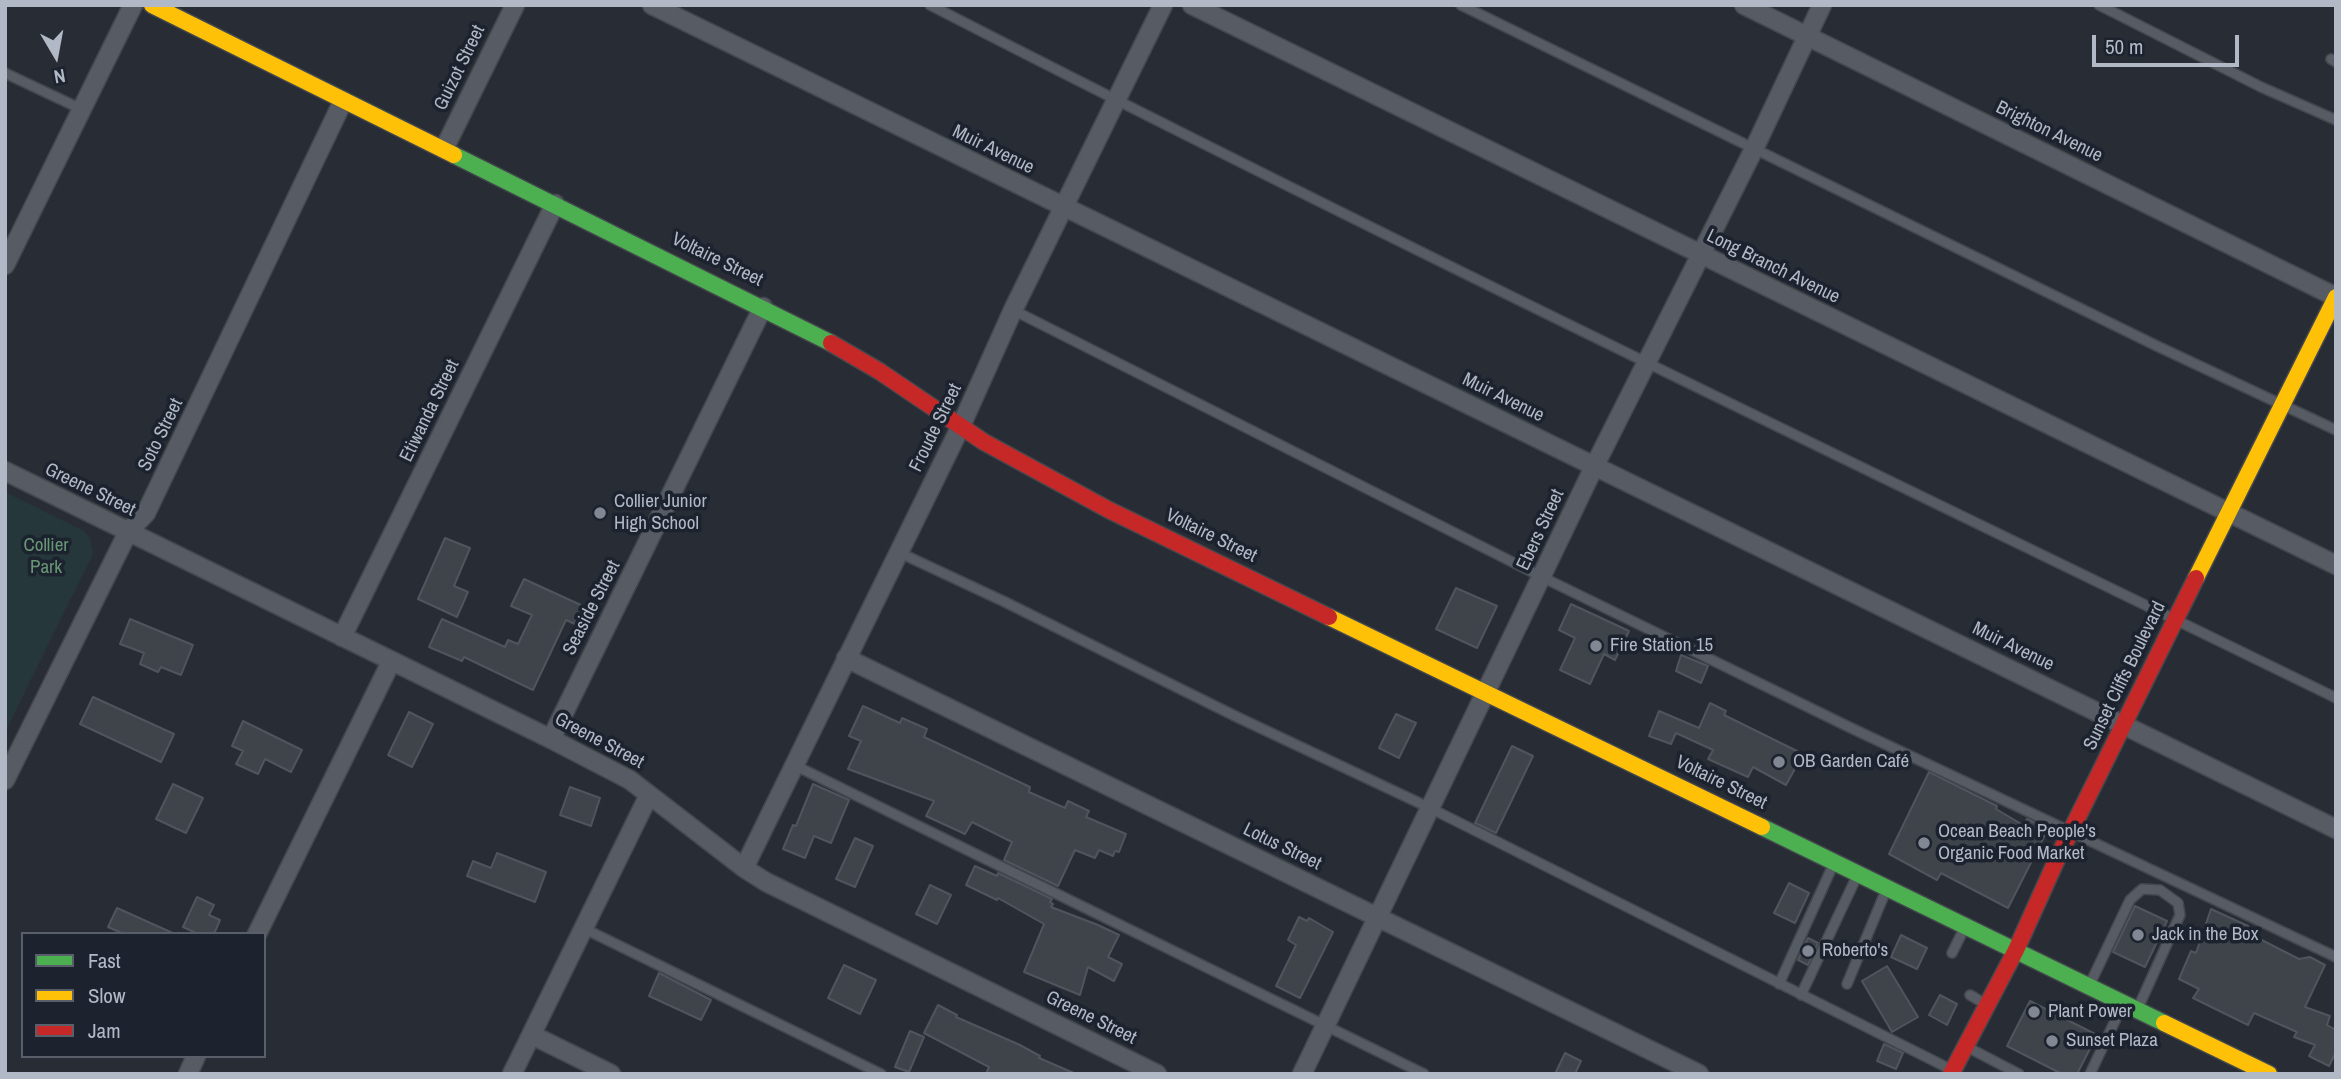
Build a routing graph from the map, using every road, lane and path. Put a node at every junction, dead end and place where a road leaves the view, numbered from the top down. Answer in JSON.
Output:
{"nodes":[{"id":1,"x":133,"y":5,"type":"edge"},
{"id":2,"x":152,"y":5,"type":"edge"},
{"id":3,"x":515,"y":5,"type":"edge"},
{"id":4,"x":652,"y":5,"type":"edge"},
{"id":5,"x":930,"y":5,"type":"edge"},
{"id":6,"x":1163,"y":5,"type":"edge"},
{"id":7,"x":1192,"y":5,"type":"edge"},
{"id":8,"x":1461,"y":5,"type":"edge"},
{"id":9,"x":1744,"y":5,"type":"edge"},
{"id":10,"x":1822,"y":5,"type":"edge"},
{"id":11,"x":2099,"y":5,"type":"edge"},
{"id":12,"x":1807,"y":36,"type":"junction"},
{"id":13,"x":5,"y":73,"type":"edge"},
{"id":14,"x":344,"y":101,"type":"junction"},
{"id":15,"x":1117,"y":101,"type":"junction"},
{"id":16,"x":81,"y":108,"type":"junction"},
{"id":17,"x":2336,"y":120,"type":"edge"},
{"id":18,"x":444,"y":149,"type":"junction"},
{"id":19,"x":1754,"y":149,"type":"junction"},
{"id":20,"x":555,"y":204,"type":"junction"},
{"id":21,"x":1064,"y":208,"type":"junction"},
{"id":22,"x":1700,"y":255,"type":"junction"},
{"id":23,"x":5,"y":265,"type":"edge"},
{"id":24,"x":2336,"y":297,"type":"edge"},
{"id":25,"x":763,"y":307,"type":"junction"},
{"id":26,"x":1013,"y":310,"type":"junction"},
{"id":27,"x":1646,"y":364,"type":"junction"},
{"id":28,"x":2283,"y":405,"type":"junction"},
{"id":29,"x":960,"y":428,"type":"junction"},
{"id":30,"x":2336,"y":430,"type":"edge"},
{"id":31,"x":1594,"y":467,"type":"junction"},
{"id":32,"x":5,"y":471,"type":"edge"},
{"id":33,"x":2230,"y":513,"type":"junction"},
{"id":34,"x":128,"y":532,"type":"junction"},
{"id":35,"x":898,"y":552,"type":"junction"},
{"id":36,"x":2336,"y":565,"type":"edge"},
{"id":37,"x":1542,"y":577,"type":"junction"},
{"id":38,"x":2177,"y":620,"type":"junction"},
{"id":39,"x":342,"y":637,"type":"junction"},
{"id":40,"x":846,"y":658,"type":"junction"},
{"id":41,"x":391,"y":662,"type":"junction"},
{"id":42,"x":1485,"y":693,"type":"junction"},
{"id":43,"x":2336,"y":698,"type":"edge"},
{"id":44,"x":2125,"y":725,"type":"junction"},
{"id":45,"x":551,"y":739,"type":"junction"},
{"id":46,"x":793,"y":765,"type":"junction"},
{"id":47,"x":5,"y":780,"type":"edge"},
{"id":48,"x":649,"y":795,"type":"junction"},
{"id":49,"x":1430,"y":808,"type":"junction"},
{"id":50,"x":2336,"y":829,"type":"edge"},
{"id":51,"x":2072,"y":831,"type":"junction"},
{"id":52,"x":1835,"y":862,"type":"junction"},
{"id":53,"x":744,"y":868,"type":"junction"},
{"id":54,"x":1858,"y":873,"type":"junction"},
{"id":55,"x":1887,"y":887,"type":"junction"},
{"id":56,"x":1378,"y":916,"type":"junction"},
{"id":57,"x":1965,"y":925,"type":"junction"},
{"id":58,"x":585,"y":929,"type":"junction"},
{"id":59,"x":258,"y":932,"type":"edge"},
{"id":60,"x":2016,"y":950,"type":"junction"},
{"id":61,"x":1952,"y":953,"type":"dead end"},
{"id":62,"x":2336,"y":957,"type":"edge"},
{"id":63,"x":1779,"y":984,"type":"junction"},
{"id":64,"x":1847,"y":984,"type":"dead end"},
{"id":65,"x":2089,"y":986,"type":"junction"},
{"id":66,"x":1801,"y":995,"type":"junction"},
{"id":67,"x":1970,"y":995,"type":"dead end"},
{"id":68,"x":1987,"y":1005,"type":"junction"},
{"id":69,"x":2130,"y":1006,"type":"junction"},
{"id":70,"x":1324,"y":1027,"type":"junction"},
{"id":71,"x":532,"y":1035,"type":"junction"},
{"id":72,"x":1962,"y":1047,"type":"junction"},
{"id":73,"x":195,"y":1058,"type":"edge"},
{"id":74,"x":1955,"y":1073,"type":"edge"},
{"id":75,"x":188,"y":1074,"type":"edge"},
{"id":76,"x":512,"y":1074,"type":"edge"},
{"id":77,"x":611,"y":1074,"type":"edge"},
{"id":78,"x":881,"y":1074,"type":"edge"},
{"id":79,"x":1157,"y":1074,"type":"edge"},
{"id":80,"x":1302,"y":1074,"type":"edge"},
{"id":81,"x":1424,"y":1074,"type":"edge"},
{"id":82,"x":1699,"y":1074,"type":"edge"},
{"id":83,"x":2019,"y":1074,"type":"edge"},
{"id":84,"x":2090,"y":1074,"type":"edge"},
{"id":85,"x":2269,"y":1074,"type":"edge"}],
"edges":[{"from":1,"to":16,"type":"street"},
{"from":2,"to":14,"type":"main road","name":"Voltaire Street"},
{"from":3,"to":18,"type":"street","name":"Guizot Street"},
{"from":4,"to":21,"type":"street","name":"Muir Avenue"},
{"from":5,"to":15,"type":"lane"},
{"from":6,"to":15,"type":"street","name":"Froude Street"},
{"from":7,"to":22,"type":"street","name":"Long Branch Avenue"},
{"from":8,"to":19,"type":"lane"},
{"from":9,"to":12,"type":"street","name":"Brighton Avenue"},
{"from":10,"to":12,"type":"street","name":"Ebers Street"},
{"from":11,"to":17,"type":"lane"},
{"from":12,"to":19,"type":"street","name":"Ebers Street"},
{"from":12,"to":24,"type":"street","name":"Brighton Avenue"},
{"from":13,"to":16,"type":"lane"},
{"from":14,"to":18,"type":"main road","name":"Voltaire Street"},
{"from":14,"to":34,"type":"street","name":"Soto Street"},
{"from":15,"to":21,"type":"street","name":"Froude Street"},
{"from":15,"to":27,"type":"lane"},
{"from":16,"to":23,"type":"street"},
{"from":18,"to":20,"type":"main road","name":"Voltaire Street"},
{"from":19,"to":22,"type":"street","name":"Ebers Street"},
{"from":19,"to":28,"type":"lane"},
{"from":20,"to":25,"type":"main road","name":"Voltaire Street"},
{"from":20,"to":39,"type":"street","name":"Etiwanda Street"},
{"from":21,"to":26,"type":"street","name":"Froude Street"},
{"from":21,"to":31,"type":"street","name":"Muir Avenue"},
{"from":22,"to":27,"type":"street","name":"Ebers Street"},
{"from":22,"to":33,"type":"street","name":"Long Branch Avenue"},
{"from":24,"to":28,"type":"main road","name":"Sunset Cliffs Boulevard"},
{"from":25,"to":29,"type":"main road","name":"Voltaire Street"},
{"from":25,"to":45,"type":"street","name":"Seaside Street"},
{"from":26,"to":29,"type":"street","name":"Froude Street"},
{"from":26,"to":37,"type":"lane"},
{"from":27,"to":31,"type":"street","name":"Ebers Street"},
{"from":27,"to":38,"type":"lane"},
{"from":28,"to":30,"type":"lane"},
{"from":28,"to":33,"type":"main road","name":"Sunset Cliffs Boulevard"},
{"from":29,"to":35,"type":"street","name":"Froude Street"},
{"from":29,"to":42,"type":"main road","name":"Voltaire Street"},
{"from":31,"to":37,"type":"street","name":"Ebers Street"},
{"from":31,"to":44,"type":"street","name":"Muir Avenue"},
{"from":32,"to":34,"type":"street","name":"Greene Street"},
{"from":33,"to":36,"type":"street","name":"Long Branch Avenue"},
{"from":33,"to":38,"type":"main road","name":"Sunset Cliffs Boulevard"},
{"from":34,"to":39,"type":"street","name":"Greene Street"},
{"from":34,"to":47,"type":"street","name":"Soto Street"},
{"from":35,"to":40,"type":"street","name":"Froude Street"},
{"from":35,"to":49,"type":"lane"},
{"from":37,"to":42,"type":"street","name":"Ebers Street"},
{"from":37,"to":51,"type":"lane"},
{"from":38,"to":43,"type":"lane"},
{"from":38,"to":44,"type":"main road","name":"Sunset Cliffs Boulevard"},
{"from":39,"to":41,"type":"street","name":"Greene Street"},
{"from":40,"to":46,"type":"street","name":"Froude Street"},
{"from":40,"to":56,"type":"street","name":"Lotus Street"},
{"from":41,"to":45,"type":"street","name":"Greene Street"},
{"from":41,"to":59,"type":"street"},
{"from":42,"to":49,"type":"street","name":"Ebers Street"},
{"from":42,"to":52,"type":"main road","name":"Voltaire Street"},
{"from":44,"to":50,"type":"street","name":"Muir Avenue"},
{"from":44,"to":51,"type":"main road","name":"Sunset Cliffs Boulevard"},
{"from":45,"to":48,"type":"street","name":"Greene Street"},
{"from":46,"to":53,"type":"street","name":"Froude Street"},
{"from":46,"to":70,"type":"lane"},
{"from":48,"to":53,"type":"street","name":"Greene Street"},
{"from":48,"to":58,"type":"street"},
{"from":49,"to":56,"type":"street","name":"Ebers Street"},
{"from":49,"to":63,"type":"lane"},
{"from":51,"to":60,"type":"main road","name":"Sunset Cliffs Boulevard"},
{"from":51,"to":62,"type":"lane"},
{"from":52,"to":54,"type":"main road","name":"Voltaire Street"},
{"from":52,"to":63,"type":"lane"},
{"from":53,"to":79,"type":"street","name":"Greene Street"},
{"from":54,"to":55,"type":"main road","name":"Voltaire Street"},
{"from":54,"to":66,"type":"lane"},
{"from":55,"to":57,"type":"main road","name":"Voltaire Street"},
{"from":55,"to":64,"type":"lane"},
{"from":56,"to":70,"type":"street","name":"Ebers Street"},
{"from":56,"to":82,"type":"street","name":"Lotus Street"},
{"from":57,"to":60,"type":"main road","name":"Voltaire Street"},
{"from":57,"to":61,"type":"lane"},
{"from":58,"to":71,"type":"street"},
{"from":58,"to":78,"type":"lane"},
{"from":60,"to":65,"type":"main road","name":"Voltaire Street"},
{"from":60,"to":68,"type":"main road","name":"Sunset Cliffs Boulevard"},
{"from":63,"to":66,"type":"lane"},
{"from":65,"to":69,"type":"main road","name":"Voltaire Street"},
{"from":65,"to":69,"type":"lane"},
{"from":66,"to":74,"type":"lane"},
{"from":67,"to":68,"type":"lane"},
{"from":68,"to":72,"type":"main road","name":"Sunset Cliffs Boulevard"},
{"from":69,"to":84,"type":"lane"},
{"from":69,"to":85,"type":"main road","name":"Voltaire Street"},
{"from":70,"to":80,"type":"street","name":"Ebers Street"},
{"from":70,"to":81,"type":"lane"},
{"from":71,"to":76,"type":"street"},
{"from":71,"to":77,"type":"street"},
{"from":72,"to":74,"type":"main road","name":"Sunset Cliffs Boulevard"},
{"from":72,"to":83,"type":"lane"},
{"from":73,"to":75,"type":"street"}]}
